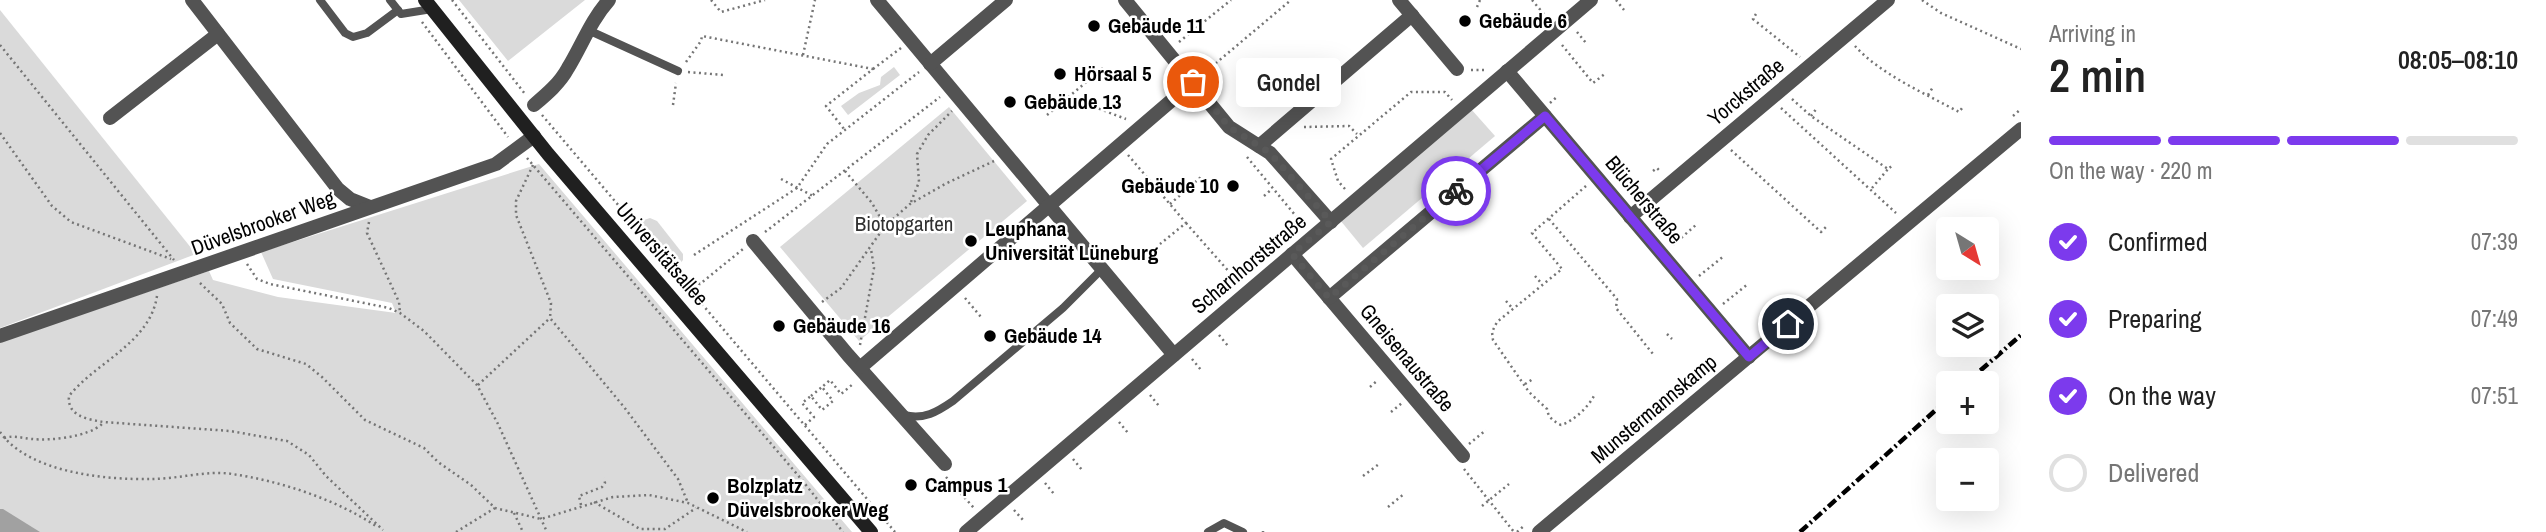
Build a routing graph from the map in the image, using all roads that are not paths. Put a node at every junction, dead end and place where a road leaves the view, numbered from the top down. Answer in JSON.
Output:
{"nodes":[{"id":1,"x":192,"y":0,"type":"edge"},
{"id":2,"x":320,"y":0,"type":"edge"},
{"id":3,"x":390,"y":0,"type":"edge"},
{"id":4,"x":609,"y":0,"type":"edge"},
{"id":5,"x":877,"y":0,"type":"edge"},
{"id":6,"x":1006,"y":0,"type":"edge"},
{"id":7,"x":1125,"y":0,"type":"edge"},
{"id":8,"x":1399,"y":0,"type":"edge"},
{"id":9,"x":1591,"y":0,"type":"edge"},
{"id":10,"x":1888,"y":0,"type":"edge"},
{"id":11,"x":429,"y":4,"type":"edge"},
{"id":12,"x":398,"y":10,"type":"junction"},
{"id":13,"x":1412,"y":16,"type":"junction"},
{"id":14,"x":589,"y":30,"type":"junction"},
{"id":15,"x":218,"y":34,"type":"junction"},
{"id":16,"x":930,"y":64,"type":"junction"},
{"id":17,"x":1457,"y":69,"type":"road end"},
{"id":18,"x":1507,"y":71,"type":"junction"},
{"id":19,"x":678,"y":72,"type":"road end"},
{"id":20,"x":1193,"y":82,"type":"junction"},
{"id":21,"x":534,"y":105,"type":"joint"},
{"id":22,"x":1545,"y":116,"type":"junction"},
{"id":23,"x":110,"y":118,"type":"dead end"},
{"id":24,"x":519,"y":118,"type":"junction"},
{"id":25,"x":2021,"y":129,"type":"edge"},
{"id":26,"x":534,"y":136,"type":"junction"},
{"id":27,"x":1259,"y":146,"type":"junction"},
{"id":28,"x":1049,"y":205,"type":"junction"},
{"id":29,"x":370,"y":207,"type":"junction"},
{"id":30,"x":1630,"y":217,"type":"junction"},
{"id":31,"x":1331,"y":222,"type":"junction"},
{"id":32,"x":753,"y":241,"type":"dead end"},
{"id":33,"x":1292,"y":254,"type":"junction"},
{"id":34,"x":1102,"y":269,"type":"junction"},
{"id":35,"x":1329,"y":298,"type":"junction"},
{"id":36,"x":0,"y":337,"type":"edge"},
{"id":37,"x":1174,"y":355,"type":"junction"},
{"id":38,"x":1749,"y":357,"type":"junction"},
{"id":39,"x":863,"y":370,"type":"junction"},
{"id":40,"x":903,"y":414,"type":"junction"},
{"id":41,"x":1461,"y":454,"type":"road end"},
{"id":42,"x":945,"y":464,"type":"road end"},
{"id":43,"x":871,"y":532,"type":"edge"},
{"id":44,"x":966,"y":532,"type":"edge"},
{"id":45,"x":1208,"y":532,"type":"edge"},
{"id":46,"x":1243,"y":532,"type":"edge"},
{"id":47,"x":1539,"y":532,"type":"edge"}],
"edges":[{"from":1,"to":15,"type":"street"},
{"from":2,"to":12,"type":"lane"},
{"from":3,"to":12,"type":"lane"},
{"from":4,"to":14,"type":"street"},
{"from":5,"to":16,"type":"street"},
{"from":6,"to":16,"type":"street"},
{"from":7,"to":20,"type":"street"},
{"from":8,"to":13,"type":"street"},
{"from":9,"to":18,"type":"street","name":"Scharnhorststraße"},
{"from":10,"to":30,"type":"street","name":"Yorckstraße"},
{"from":11,"to":12,"type":"lane"},
{"from":11,"to":24,"type":"main road","name":"Universitätsallee"},
{"from":13,"to":17,"type":"street"},
{"from":13,"to":27,"type":"street"},
{"from":14,"to":19,"type":"lane"},
{"from":14,"to":21,"type":"street"},
{"from":15,"to":23,"type":"street"},
{"from":15,"to":29,"type":"street"},
{"from":16,"to":28,"type":"street"},
{"from":18,"to":22,"type":"street","name":"Blücherstraße"},
{"from":18,"to":31,"type":"street","name":"Scharnhorststraße"},
{"from":20,"to":27,"type":"street"},
{"from":20,"to":28,"type":"street"},
{"from":21,"to":24,"type":"lane"},
{"from":22,"to":30,"type":"street","name":"Blücherstraße"},
{"from":22,"to":35,"type":"street"},
{"from":24,"to":26,"type":"main road","name":"Universitätsallee"},
{"from":25,"to":38,"type":"street","name":"Munstermannskamp"},
{"from":26,"to":29,"type":"street","name":"Düvelsbrooker Weg"},
{"from":26,"to":43,"type":"main road","name":"Universitätsallee"},
{"from":27,"to":31,"type":"street"},
{"from":28,"to":34,"type":"street"},
{"from":28,"to":39,"type":"street"},
{"from":29,"to":36,"type":"street","name":"Düvelsbrooker Weg"},
{"from":30,"to":38,"type":"street","name":"Blücherstraße"},
{"from":31,"to":33,"type":"street","name":"Scharnhorststraße"},
{"from":32,"to":39,"type":"street"},
{"from":33,"to":35,"type":"street","name":"Gneisenaustraße"},
{"from":33,"to":37,"type":"street","name":"Scharnhorststraße"},
{"from":34,"to":37,"type":"street"},
{"from":34,"to":40,"type":"lane"},
{"from":35,"to":41,"type":"street","name":"Gneisenaustraße"},
{"from":37,"to":44,"type":"street","name":"Scharnhorststraße"},
{"from":38,"to":47,"type":"street","name":"Munstermannskamp"},
{"from":39,"to":40,"type":"street"},
{"from":40,"to":42,"type":"street"},
{"from":45,"to":46,"type":"lane"}]}
